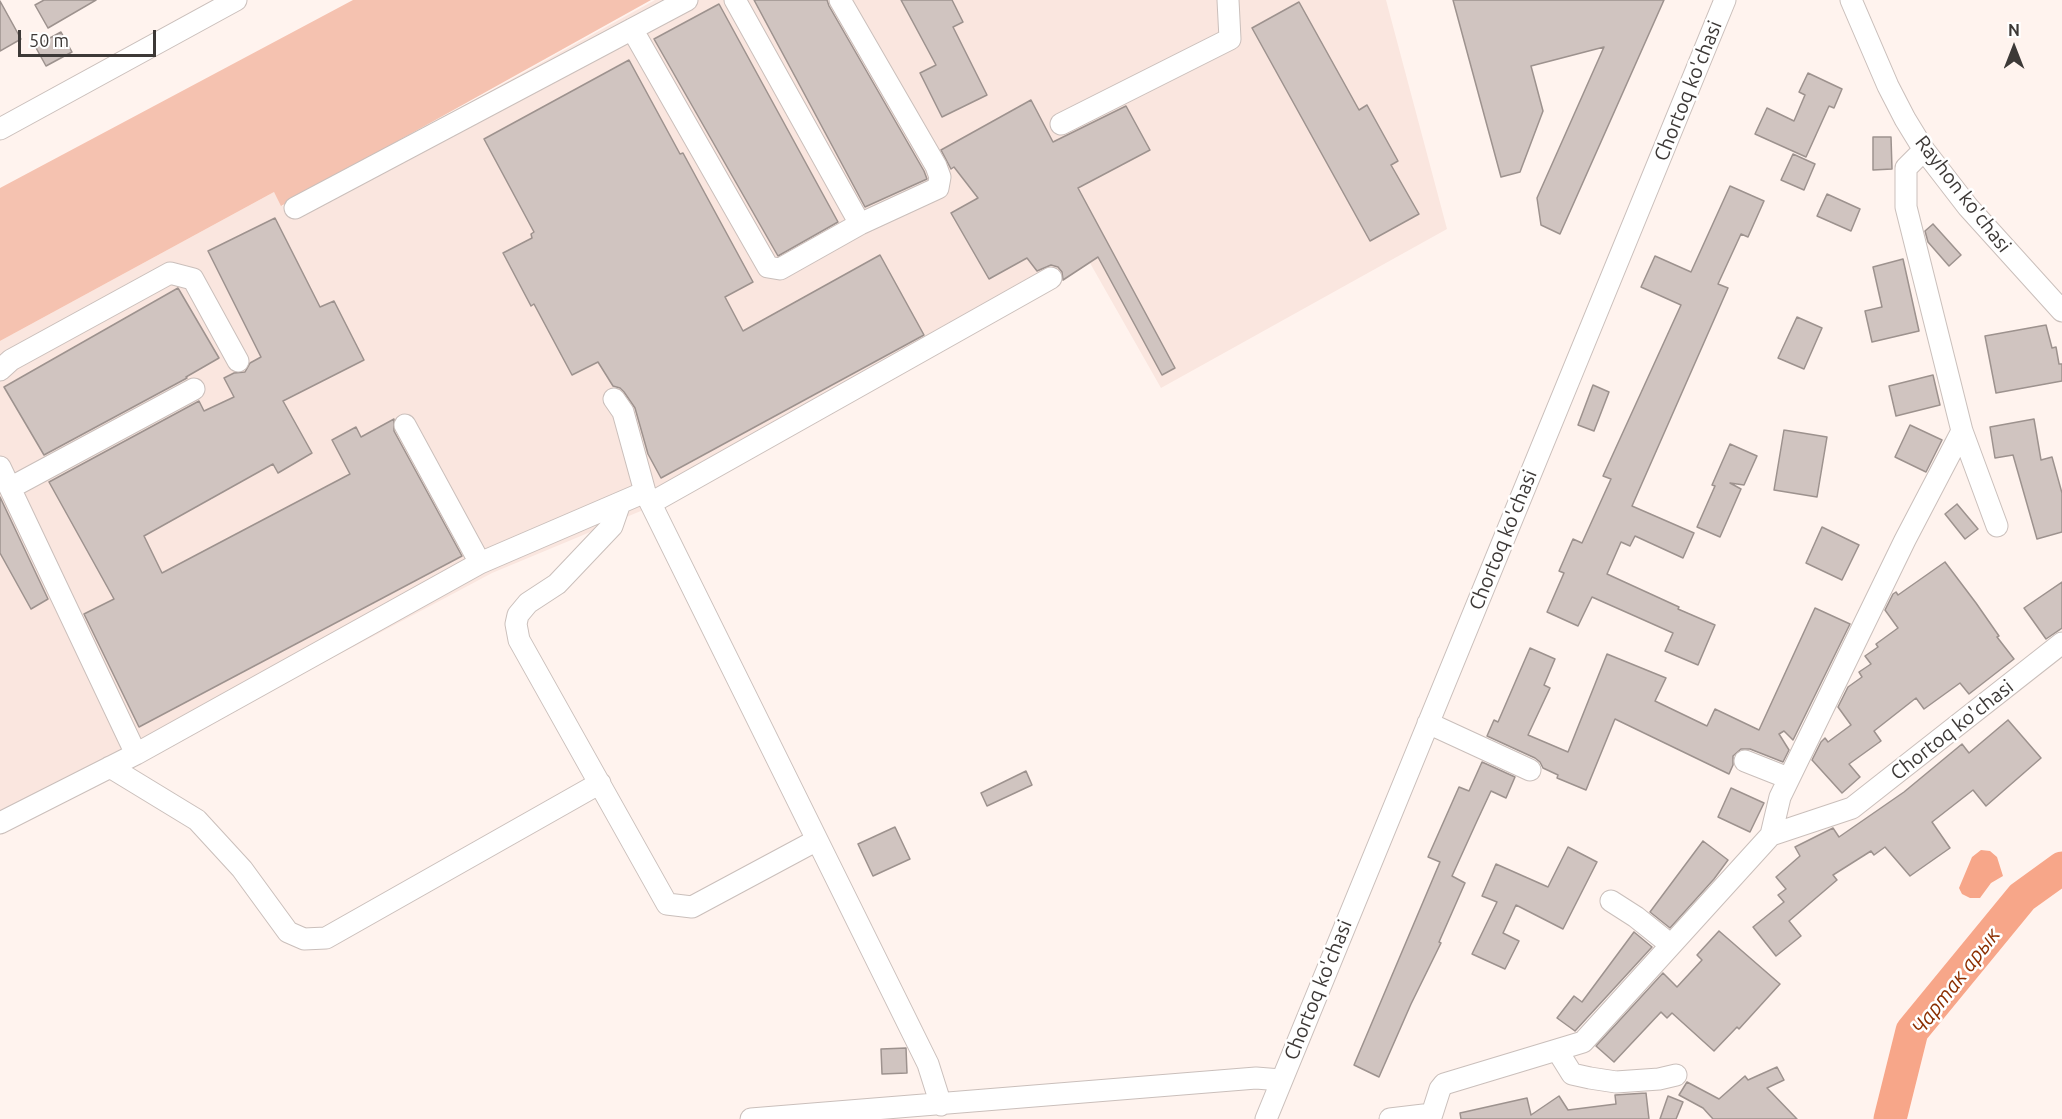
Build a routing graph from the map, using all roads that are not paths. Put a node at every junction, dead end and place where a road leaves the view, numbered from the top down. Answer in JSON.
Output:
{"nodes":[{"id":1,"x":236,"y":0,"type":"edge"},
{"id":2,"x":687,"y":0,"type":"edge"},
{"id":3,"x":735,"y":0,"type":"edge"},
{"id":4,"x":840,"y":0,"type":"edge"},
{"id":5,"x":1228,"y":0,"type":"edge"},
{"id":6,"x":1725,"y":0,"type":"edge"},
{"id":7,"x":1851,"y":0,"type":"edge"},
{"id":8,"x":632,"y":29,"type":"junction"},
{"id":9,"x":1061,"y":124,"type":"dead end"},
{"id":10,"x":0,"y":129,"type":"edge"},
{"id":11,"x":1924,"y":150,"type":"junction"},
{"id":12,"x":295,"y":208,"type":"dead end"},
{"id":13,"x":860,"y":224,"type":"junction"},
{"id":14,"x":1051,"y":278,"type":"dead end"},
{"id":15,"x":2062,"y":311,"type":"edge"},
{"id":16,"x":238,"y":361,"type":"dead end"},
{"id":17,"x":0,"y":370,"type":"edge"},
{"id":18,"x":194,"y":389,"type":"dead end"},
{"id":19,"x":614,"y":399,"type":"dead end"},
{"id":20,"x":405,"y":425,"type":"dead end"},
{"id":21,"x":1962,"y":431,"type":"junction"},
{"id":22,"x":0,"y":467,"type":"edge"},
{"id":23,"x":10,"y":488,"type":"junction"},
{"id":24,"x":648,"y":498,"type":"junction"},
{"id":25,"x":620,"y":503,"type":"junction"},
{"id":26,"x":1997,"y":526,"type":"dead end"},
{"id":27,"x":480,"y":563,"type":"junction"},
{"id":28,"x":2062,"y":643,"type":"edge"},
{"id":29,"x":1428,"y":723,"type":"junction"},
{"id":30,"x":136,"y":754,"type":"junction"},
{"id":31,"x":1745,"y":761,"type":"dead end"},
{"id":32,"x":110,"y":767,"type":"junction"},
{"id":33,"x":1530,"y":770,"type":"dead end"},
{"id":34,"x":1788,"y":778,"type":"junction"},
{"id":35,"x":600,"y":783,"type":"junction"},
{"id":36,"x":0,"y":823,"type":"edge"},
{"id":37,"x":1771,"y":836,"type":"junction"},
{"id":38,"x":817,"y":840,"type":"junction"},
{"id":39,"x":1611,"y":901,"type":"dead end"},
{"id":40,"x":1671,"y":945,"type":"junction"},
{"id":41,"x":1557,"y":1050,"type":"junction"},
{"id":42,"x":1676,"y":1075,"type":"dead end"},
{"id":43,"x":1281,"y":1080,"type":"junction"},
{"id":44,"x":941,"y":1105,"type":"junction"},
{"id":45,"x":876,"y":1114,"type":"edge"},
{"id":46,"x":1433,"y":1116,"type":"edge"},
{"id":47,"x":751,"y":1119,"type":"edge"},
{"id":48,"x":1266,"y":1119,"type":"edge"},
{"id":49,"x":1390,"y":1119,"type":"edge"}],
"edges":[{"from":1,"to":10,"type":"street"},
{"from":2,"to":8,"type":"street"},
{"from":3,"to":13,"type":"street"},
{"from":4,"to":13,"type":"street"},
{"from":5,"to":9,"type":"street"},
{"from":6,"to":29,"type":"street","name":"Chortoq ko'chasi"},
{"from":7,"to":11,"type":"street","name":"Rayhon ko'chasi"},
{"from":8,"to":12,"type":"street"},
{"from":8,"to":13,"type":"street"},
{"from":11,"to":15,"type":"street","name":"Rayhon ko'chasi"},
{"from":11,"to":21,"type":"street"},
{"from":14,"to":24,"type":"street"},
{"from":16,"to":17,"type":"street"},
{"from":18,"to":23,"type":"street"},
{"from":19,"to":24,"type":"street"},
{"from":20,"to":27,"type":"street"},
{"from":21,"to":26,"type":"street"},
{"from":21,"to":34,"type":"street","name":"Chortoq ko'chasi"},
{"from":22,"to":23,"type":"street"},
{"from":23,"to":30,"type":"street"},
{"from":24,"to":25,"type":"street"},
{"from":24,"to":38,"type":"street"},
{"from":25,"to":27,"type":"street"},
{"from":25,"to":35,"type":"street"},
{"from":27,"to":30,"type":"street"},
{"from":28,"to":37,"type":"street","name":"Chortoq ko'chasi"},
{"from":29,"to":33,"type":"street"},
{"from":29,"to":43,"type":"street","name":"Chortoq ko'chasi"},
{"from":30,"to":32,"type":"street"},
{"from":31,"to":34,"type":"street"},
{"from":32,"to":35,"type":"street"},
{"from":32,"to":36,"type":"street"},
{"from":34,"to":37,"type":"street","name":"Chortoq ko'chasi"},
{"from":35,"to":38,"type":"street"},
{"from":37,"to":40,"type":"street","name":"Chortoq ko'chasi"},
{"from":38,"to":44,"type":"street"},
{"from":39,"to":40,"type":"street"},
{"from":40,"to":41,"type":"street","name":"Chortoq ko'chasi"},
{"from":41,"to":42,"type":"street"},
{"from":41,"to":46,"type":"street","name":"Chortoq ko'chasi"},
{"from":43,"to":44,"type":"street","name":"Chortoq ko'chasi"},
{"from":43,"to":48,"type":"street","name":"Chortoq ko'chasi"},
{"from":44,"to":45,"type":"street","name":"Chortoq ko'chasi"},
{"from":45,"to":47,"type":"street","name":"Chortoq ko'chasi"},
{"from":46,"to":49,"type":"street","name":"Chortoq ko'chasi"}]}
